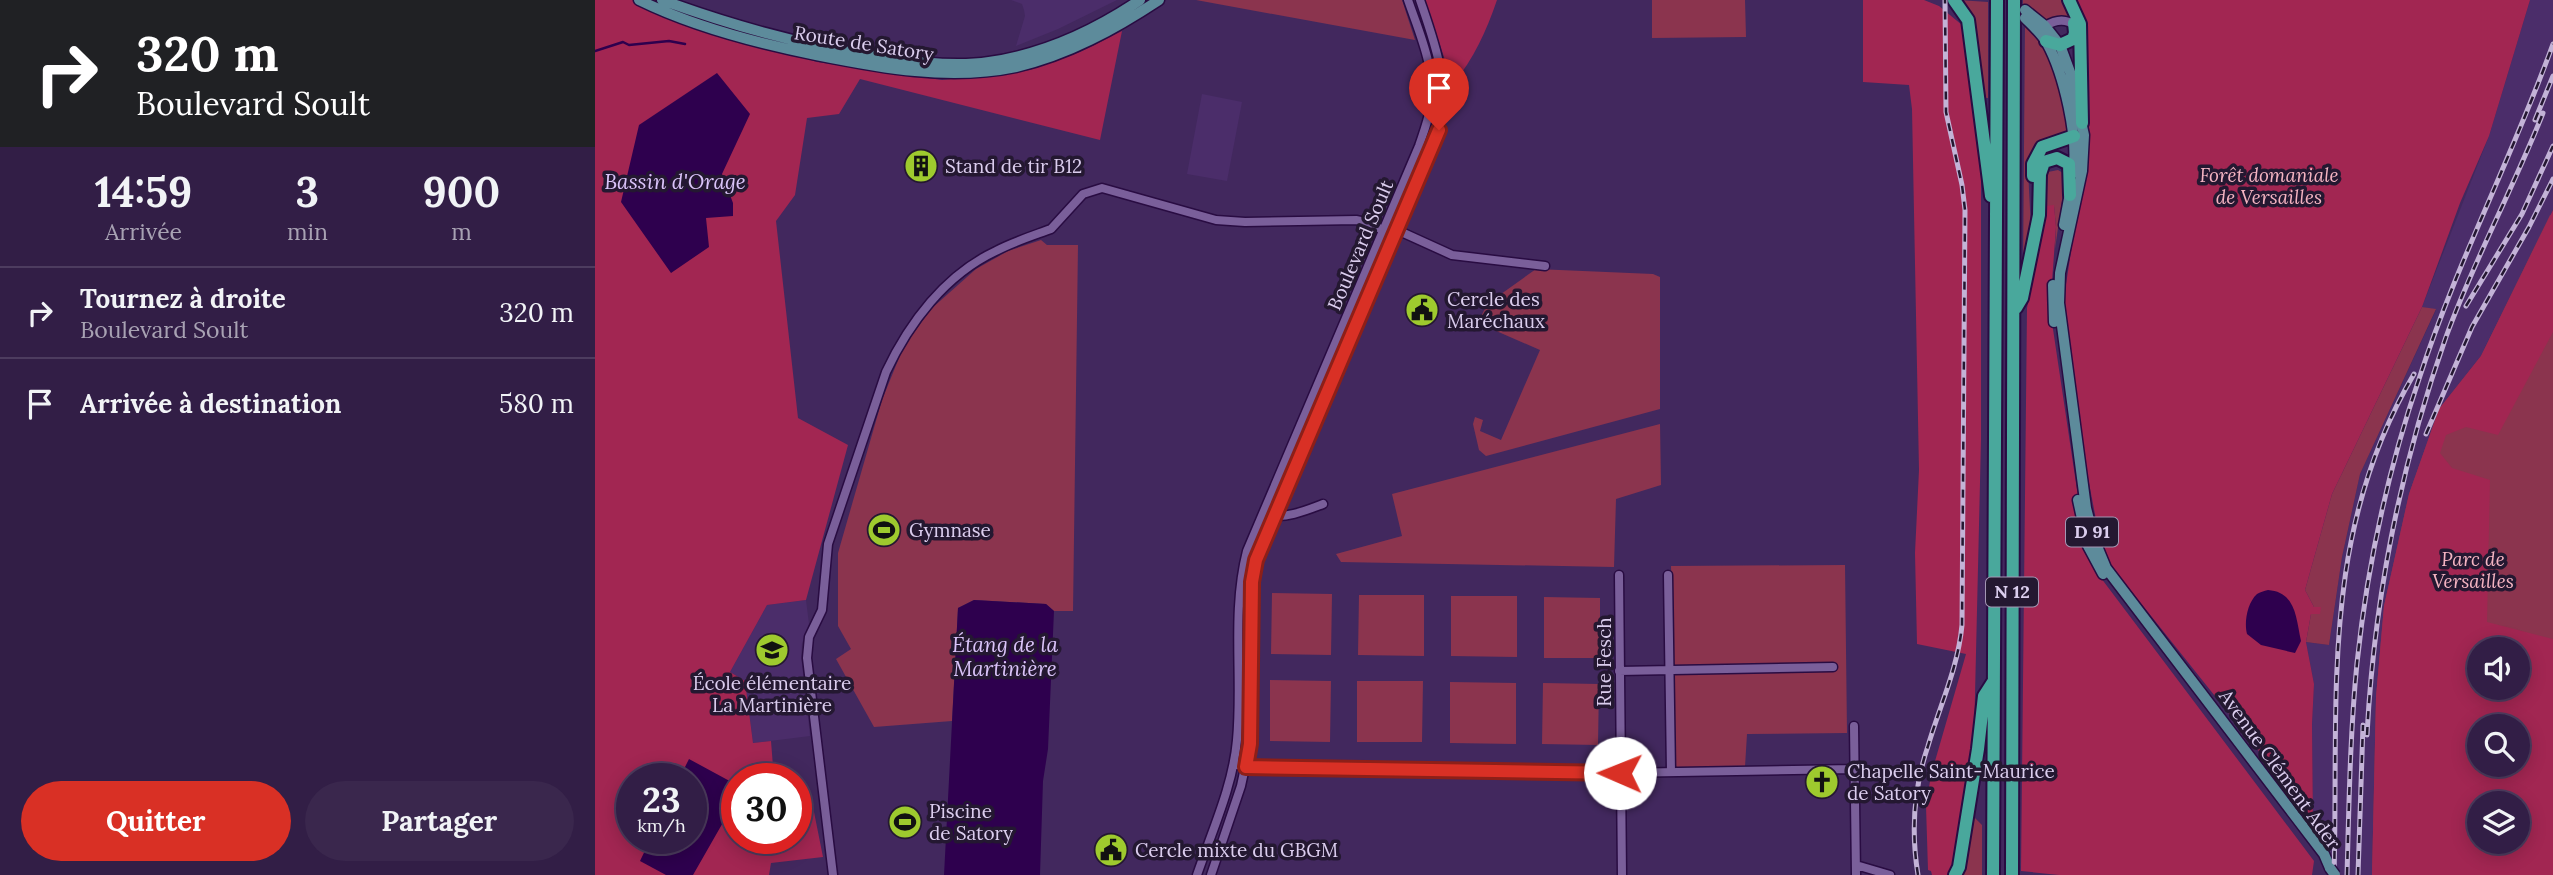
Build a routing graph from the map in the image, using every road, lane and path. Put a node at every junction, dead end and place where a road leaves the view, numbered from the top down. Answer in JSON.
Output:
{"nodes":[{"id":1,"x":639,"y":0,"type":"edge"},
{"id":2,"x":662,"y":0,"type":"edge"},
{"id":3,"x":1140,"y":0,"type":"edge"},
{"id":4,"x":1159,"y":0,"type":"edge"},
{"id":5,"x":1408,"y":0,"type":"edge"},
{"id":6,"x":1420,"y":0,"type":"edge"},
{"id":7,"x":1954,"y":0,"type":"edge"},
{"id":8,"x":1997,"y":0,"type":"edge"},
{"id":9,"x":2014,"y":0,"type":"edge"},
{"id":10,"x":2068,"y":0,"type":"edge"},
{"id":11,"x":2045,"y":26,"type":"junction"},
{"id":12,"x":2075,"y":26,"type":"junction"},
{"id":13,"x":2046,"y":41,"type":"junction"},
{"id":14,"x":2060,"y":45,"type":"junction"},
{"id":15,"x":2082,"y":123,"type":"junction"},
{"id":16,"x":2074,"y":136,"type":"junction"},
{"id":17,"x":2070,"y":195,"type":"junction"},
{"id":18,"x":1997,"y":208,"type":"junction"},
{"id":19,"x":2035,"y":229,"type":"junction"},
{"id":20,"x":1397,"y":230,"type":"junction"},
{"id":21,"x":1384,"y":231,"type":"junction"},
{"id":22,"x":1545,"y":265,"type":"dead end"},
{"id":23,"x":2014,"y":310,"type":"junction"},
{"id":24,"x":1270,"y":495,"type":"junction"},
{"id":25,"x":1281,"y":498,"type":"junction"},
{"id":26,"x":1323,"y":503,"type":"dead end"},
{"id":27,"x":1263,"y":513,"type":"junction"},
{"id":28,"x":1299,"y":513,"type":"junction"},
{"id":29,"x":1273,"y":517,"type":"junction"},
{"id":30,"x":1619,"y":575,"type":"dead end"},
{"id":31,"x":1668,"y":575,"type":"dead end"},
{"id":32,"x":1833,"y":667,"type":"dead end"},
{"id":33,"x":1619,"y":671,"type":"junction"},
{"id":34,"x":1669,"y":671,"type":"junction"},
{"id":35,"x":1993,"y":681,"type":"junction"},
{"id":36,"x":1238,"y":693,"type":"junction"},
{"id":37,"x":1251,"y":693,"type":"junction"},
{"id":38,"x":1854,"y":726,"type":"dead end"},
{"id":39,"x":1234,"y":764,"type":"junction"},
{"id":40,"x":1246,"y":767,"type":"junction"},
{"id":41,"x":1854,"y":769,"type":"junction"},
{"id":42,"x":1671,"y":772,"type":"junction"},
{"id":43,"x":1620,"y":773,"type":"junction"},
{"id":44,"x":1856,"y":870,"type":"edge"},
{"id":45,"x":2332,"y":872,"type":"edge"},
{"id":46,"x":833,"y":875,"type":"edge"},
{"id":47,"x":1197,"y":875,"type":"edge"},
{"id":48,"x":1211,"y":875,"type":"edge"},
{"id":49,"x":1622,"y":875,"type":"edge"},
{"id":50,"x":1890,"y":875,"type":"edge"},
{"id":51,"x":1955,"y":875,"type":"edge"},
{"id":52,"x":1993,"y":875,"type":"edge"},
{"id":53,"x":2012,"y":875,"type":"edge"}],
"edges":[{"from":1,"to":4,"type":"main road","name":"Route de Satory"},
{"from":2,"to":3,"type":"main road","name":"Route de Satory"},
{"from":5,"to":21,"type":"street","name":"Boulevard Soult"},
{"from":6,"to":20,"type":"street","name":"Boulevard Soult"},
{"from":7,"to":18,"type":"highway"},
{"from":8,"to":18,"type":"highway","number":"N 12"},
{"from":9,"to":23,"type":"highway","number":"N 12"},
{"from":10,"to":12,"type":"highway"},
{"from":10,"to":15,"type":"highway"},
{"from":11,"to":12,"type":"street"},
{"from":11,"to":13,"type":"main road","name":"Avenue Clément Ader","number":"D 91"},
{"from":11,"to":14,"type":"main road","name":"Avenue Clément Ader","number":"D 91"},
{"from":12,"to":14,"type":"highway"},
{"from":13,"to":14,"type":"highway"},
{"from":13,"to":16,"type":"main road","name":"Avenue Clément Ader","number":"D 91"},
{"from":14,"to":15,"type":"main road","name":"Avenue Clément Ader","number":"D 91"},
{"from":15,"to":16,"type":"main road"},
{"from":15,"to":45,"type":"main road","name":"Avenue Clément Ader","number":"D 91"},
{"from":16,"to":17,"type":"main road","name":"Avenue Clément Ader","number":"D 91"},
{"from":16,"to":19,"type":"highway"},
{"from":17,"to":19,"type":"highway"},
{"from":17,"to":45,"type":"main road","name":"Avenue Clément Ader","number":"D 91"},
{"from":18,"to":35,"type":"highway","number":"N 12"},
{"from":19,"to":23,"type":"highway"},
{"from":20,"to":22,"type":"street"},
{"from":20,"to":25,"type":"street","name":"Boulevard Soult"},
{"from":21,"to":24,"type":"street","name":"Boulevard Soult"},
{"from":21,"to":46,"type":"street"},
{"from":23,"to":53,"type":"highway","number":"N 12"},
{"from":24,"to":25,"type":"street"},
{"from":24,"to":27,"type":"street","name":"Boulevard Soult"},
{"from":25,"to":28,"type":"street"},
{"from":25,"to":29,"type":"street","name":"Boulevard Soult"},
{"from":26,"to":28,"type":"street"},
{"from":27,"to":29,"type":"street"},
{"from":27,"to":36,"type":"street","name":"Boulevard Soult"},
{"from":28,"to":29,"type":"street"},
{"from":29,"to":37,"type":"street","name":"Boulevard Soult"},
{"from":30,"to":33,"type":"street","name":"Rue Fesch"},
{"from":31,"to":34,"type":"street"},
{"from":32,"to":34,"type":"street"},
{"from":33,"to":34,"type":"street"},
{"from":33,"to":43,"type":"street","name":"Rue Fesch"},
{"from":34,"to":42,"type":"street"},
{"from":35,"to":51,"type":"highway"},
{"from":35,"to":52,"type":"highway","number":"N 12"},
{"from":36,"to":37,"type":"street"},
{"from":36,"to":39,"type":"street","name":"Boulevard Soult"},
{"from":37,"to":40,"type":"street","name":"Boulevard Soult"},
{"from":38,"to":41,"type":"street"},
{"from":39,"to":40,"type":"street"},
{"from":39,"to":47,"type":"street","name":"Boulevard Soult"},
{"from":40,"to":43,"type":"street"},
{"from":40,"to":48,"type":"street","name":"Boulevard Soult"},
{"from":41,"to":42,"type":"street"},
{"from":41,"to":44,"type":"street"},
{"from":42,"to":43,"type":"street"},
{"from":43,"to":49,"type":"street","name":"Rue Fesch"},
{"from":44,"to":50,"type":"street"}]}
